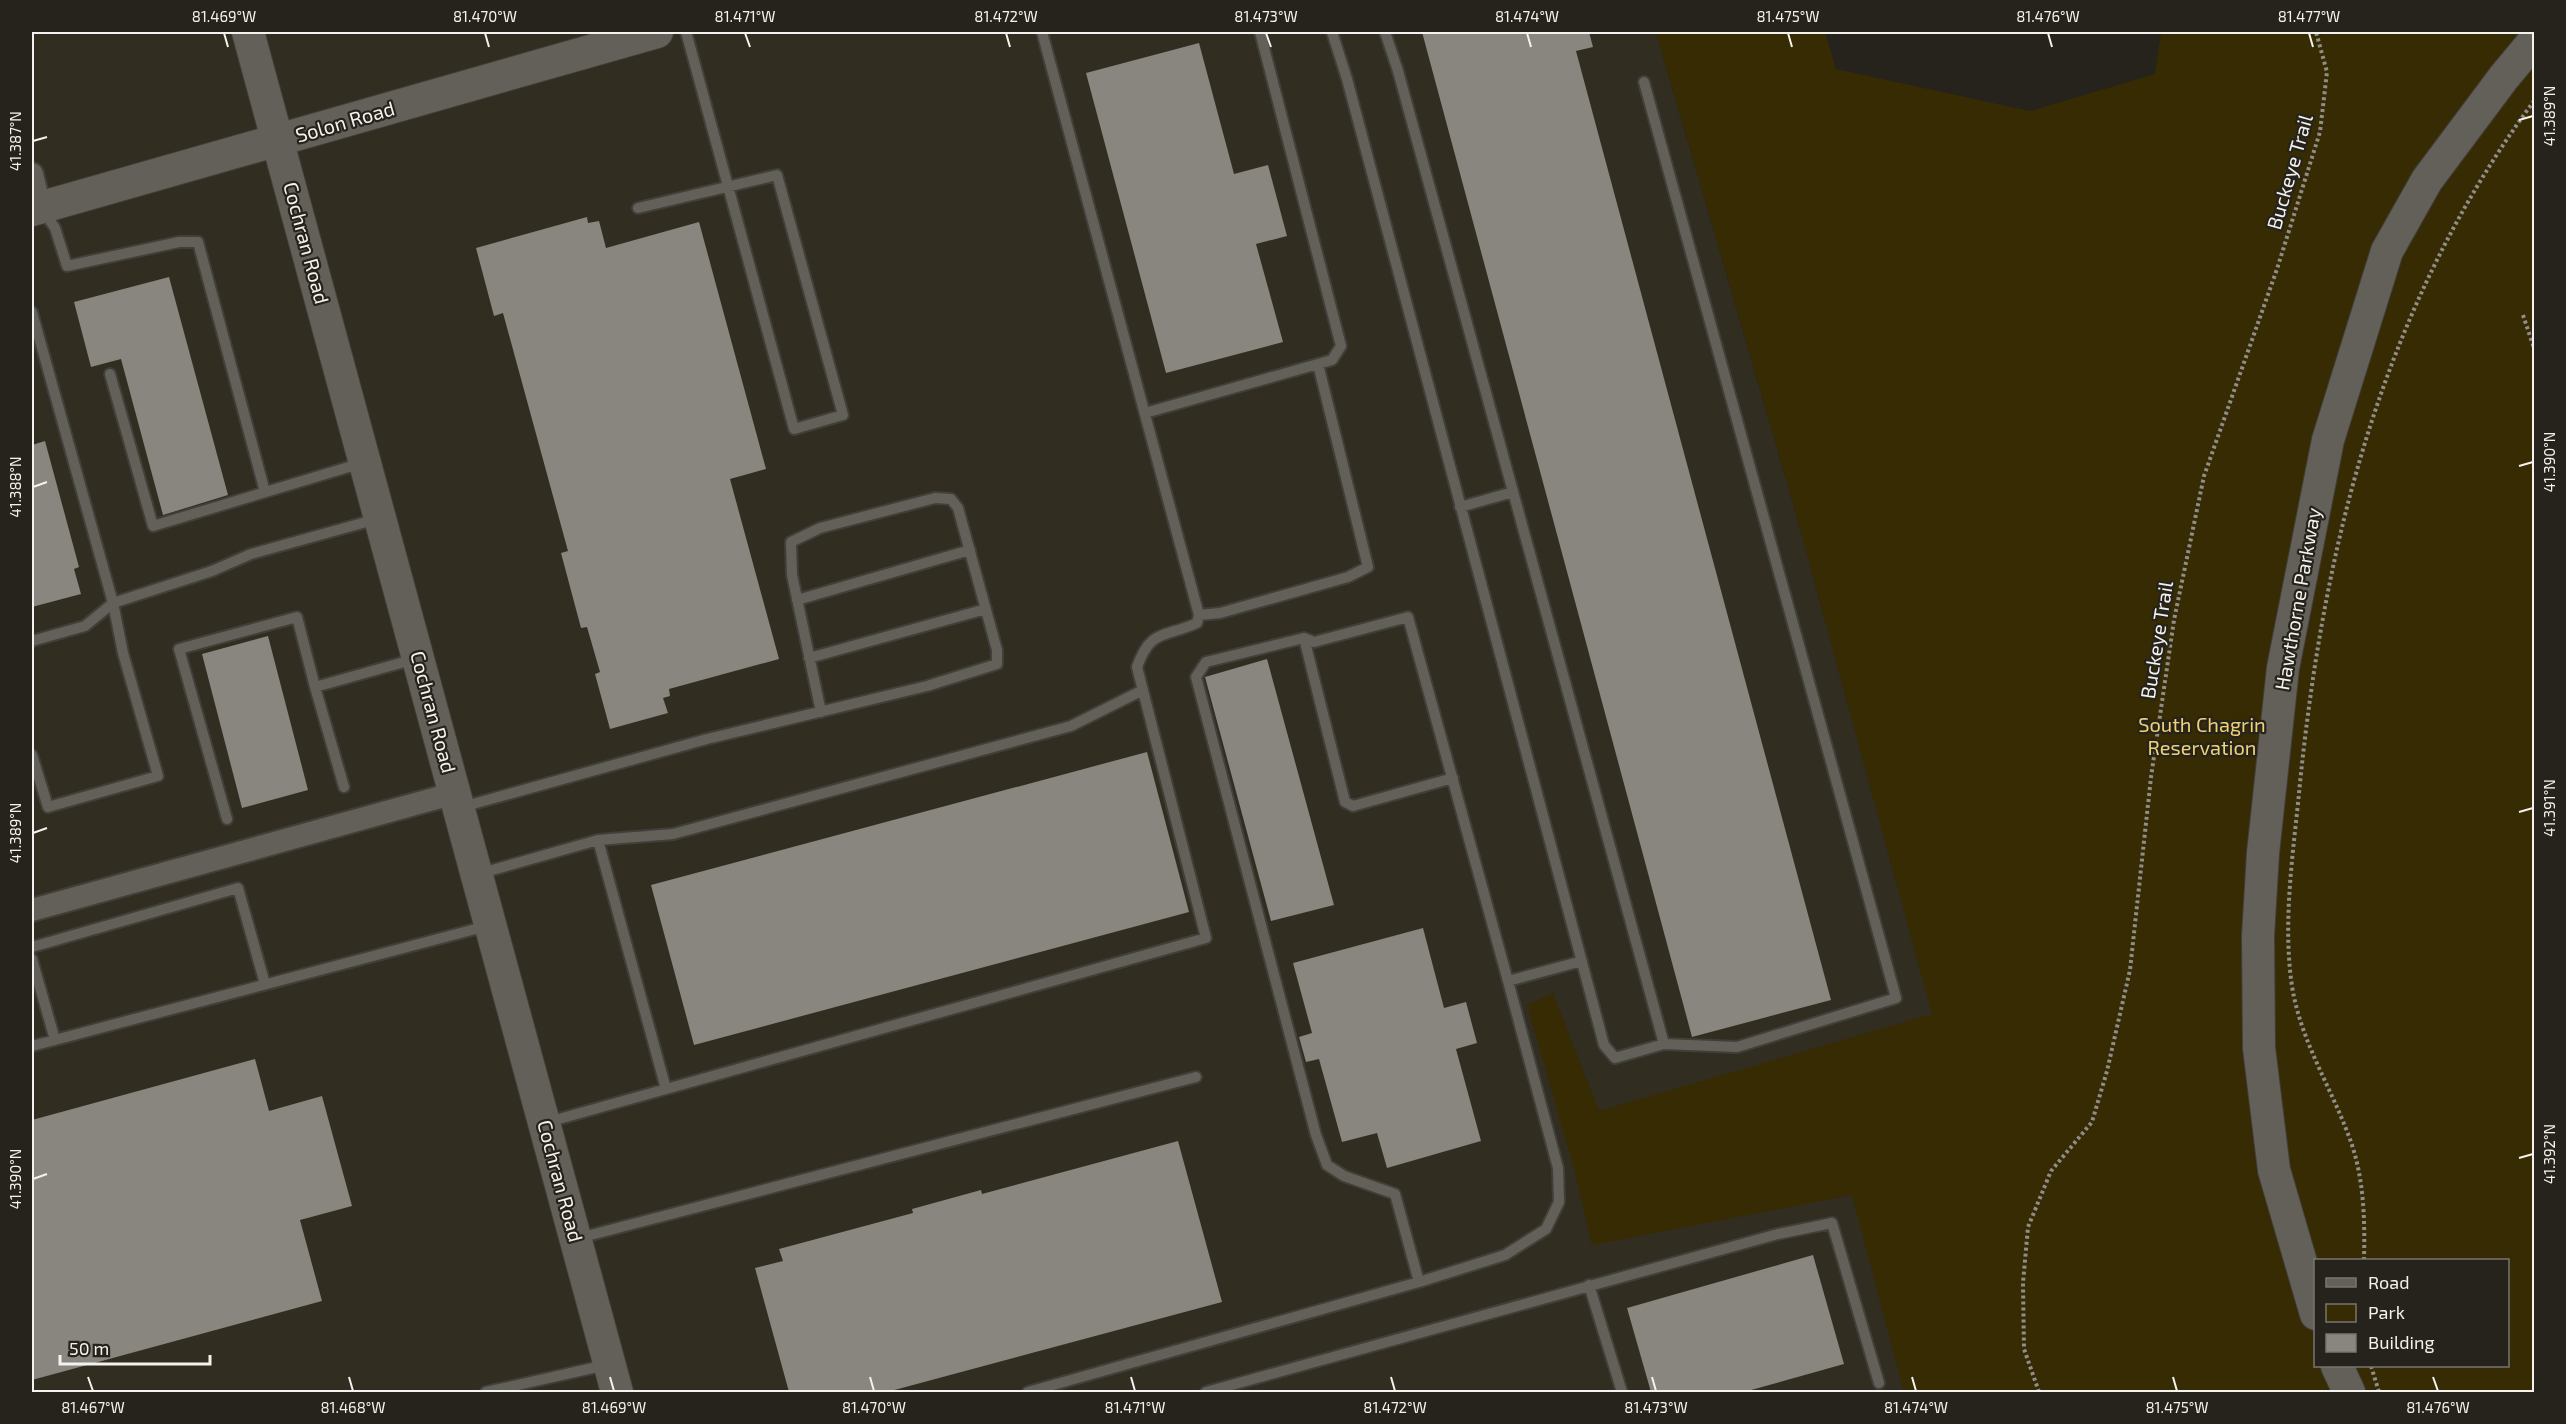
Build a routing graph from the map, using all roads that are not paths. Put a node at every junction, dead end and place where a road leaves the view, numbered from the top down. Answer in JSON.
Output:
{"nodes":[{"id":1,"x":248,"y":32,"type":"edge"},
{"id":2,"x":657,"y":32,"type":"edge"},
{"id":3,"x":686,"y":32,"type":"edge"},
{"id":4,"x":1045,"y":32,"type":"edge"},
{"id":5,"x":1260,"y":32,"type":"edge"},
{"id":6,"x":1332,"y":32,"type":"edge"},
{"id":7,"x":1385,"y":32,"type":"edge"},
{"id":8,"x":2535,"y":41,"type":"edge"},
{"id":9,"x":1644,"y":82,"type":"dead end"},
{"id":10,"x":278,"y":142,"type":"junction"},
{"id":11,"x":32,"y":174,"type":"edge"},
{"id":12,"x":728,"y":186,"type":"junction"},
{"id":13,"x":638,"y":208,"type":"dead end"},
{"id":14,"x":36,"y":209,"type":"edge"},
{"id":15,"x":32,"y":312,"type":"edge"},
{"id":16,"x":1318,"y":364,"type":"junction"},
{"id":17,"x":110,"y":375,"type":"dead end"},
{"id":18,"x":1145,"y":413,"type":"junction"},
{"id":19,"x":365,"y":462,"type":"junction"},
{"id":20,"x":265,"y":492,"type":"junction"},
{"id":21,"x":1513,"y":492,"type":"junction"},
{"id":22,"x":1460,"y":507,"type":"junction"},
{"id":23,"x":380,"y":518,"type":"junction"},
{"id":24,"x":970,"y":550,"type":"junction"},
{"id":25,"x":797,"y":600,"type":"junction"},
{"id":26,"x":113,"y":603,"type":"junction"},
{"id":27,"x":986,"y":609,"type":"junction"},
{"id":28,"x":1199,"y":615,"type":"junction"},
{"id":29,"x":1304,"y":638,"type":"junction"},
{"id":30,"x":32,"y":641,"type":"edge"},
{"id":31,"x":418,"y":658,"type":"junction"},
{"id":32,"x":809,"y":658,"type":"junction"},
{"id":33,"x":315,"y":687,"type":"junction"},
{"id":34,"x":1143,"y":690,"type":"junction"},
{"id":35,"x":821,"y":712,"type":"junction"},
{"id":36,"x":32,"y":755,"type":"edge"},
{"id":37,"x":1453,"y":778,"type":"junction"},
{"id":38,"x":344,"y":788,"type":"dead end"},
{"id":39,"x":457,"y":801,"type":"junction"},
{"id":40,"x":227,"y":819,"type":"dead end"},
{"id":41,"x":598,"y":840,"type":"junction"},
{"id":42,"x":477,"y":874,"type":"junction"},
{"id":43,"x":32,"y":910,"type":"edge"},
{"id":44,"x":490,"y":925,"type":"junction"},
{"id":45,"x":32,"y":947,"type":"edge"},
{"id":46,"x":32,"y":959,"type":"edge"},
{"id":47,"x":1582,"y":962,"type":"junction"},
{"id":48,"x":1508,"y":981,"type":"junction"},
{"id":49,"x":265,"y":984,"type":"junction"},
{"id":50,"x":55,"y":1040,"type":"junction"},
{"id":51,"x":1664,"y":1044,"type":"junction"},
{"id":52,"x":32,"y":1046,"type":"edge"},
{"id":53,"x":1196,"y":1077,"type":"dead end"},
{"id":54,"x":666,"y":1089,"type":"junction"},
{"id":55,"x":544,"y":1123,"type":"junction"},
{"id":56,"x":576,"y":1239,"type":"junction"},
{"id":57,"x":1419,"y":1282,"type":"junction"},
{"id":58,"x":1589,"y":1285,"type":"junction"},
{"id":59,"x":2314,"y":1307,"type":"edge"},
{"id":60,"x":2338,"y":1367,"type":"edge"},
{"id":61,"x":613,"y":1378,"type":"edge"},
{"id":62,"x":1879,"y":1383,"type":"dead end"},
{"id":63,"x":486,"y":1392,"type":"edge"},
{"id":64,"x":1028,"y":1392,"type":"edge"},
{"id":65,"x":1206,"y":1392,"type":"edge"},
{"id":66,"x":1622,"y":1392,"type":"edge"},
{"id":67,"x":2349,"y":1392,"type":"edge"}],
"edges":[{"from":1,"to":10,"type":"street","name":"Cochran Road"},
{"from":2,"to":10,"type":"street","name":"Solon Road"},
{"from":3,"to":12,"type":"lane"},
{"from":4,"to":18,"type":"lane"},
{"from":5,"to":16,"type":"lane"},
{"from":6,"to":22,"type":"lane"},
{"from":7,"to":21,"type":"lane"},
{"from":8,"to":59,"type":"street","name":"Hawthorne Parkway"},
{"from":9,"to":51,"type":"lane"},
{"from":10,"to":14,"type":"street","name":"Solon Road"},
{"from":10,"to":19,"type":"street","name":"Cochran Road"},
{"from":11,"to":14,"type":"street"},
{"from":12,"to":12,"type":"lane"},
{"from":12,"to":13,"type":"lane"},
{"from":14,"to":20,"type":"lane"},
{"from":15,"to":26,"type":"lane"},
{"from":16,"to":18,"type":"lane"},
{"from":16,"to":28,"type":"lane"},
{"from":17,"to":20,"type":"lane"},
{"from":18,"to":28,"type":"lane"},
{"from":19,"to":20,"type":"lane"},
{"from":19,"to":23,"type":"street","name":"Cochran Road"},
{"from":21,"to":22,"type":"lane"},
{"from":21,"to":51,"type":"lane"},
{"from":22,"to":47,"type":"lane"},
{"from":23,"to":26,"type":"lane"},
{"from":23,"to":31,"type":"street","name":"Cochran Road"},
{"from":24,"to":25,"type":"lane"},
{"from":24,"to":25,"type":"lane"},
{"from":24,"to":27,"type":"lane"},
{"from":25,"to":32,"type":"lane"},
{"from":26,"to":30,"type":"lane"},
{"from":26,"to":36,"type":"lane"},
{"from":27,"to":32,"type":"lane"},
{"from":27,"to":35,"type":"lane"},
{"from":28,"to":34,"type":"lane"},
{"from":29,"to":37,"type":"lane"},
{"from":29,"to":37,"type":"lane"},
{"from":29,"to":57,"type":"lane"},
{"from":31,"to":33,"type":"lane"},
{"from":31,"to":39,"type":"street","name":"Cochran Road"},
{"from":32,"to":35,"type":"lane"},
{"from":33,"to":38,"type":"lane"},
{"from":33,"to":40,"type":"lane"},
{"from":34,"to":41,"type":"lane"},
{"from":34,"to":54,"type":"lane"},
{"from":35,"to":39,"type":"lane"},
{"from":37,"to":48,"type":"lane"},
{"from":39,"to":42,"type":"street","name":"Cochran Road"},
{"from":39,"to":43,"type":"street"},
{"from":41,"to":42,"type":"lane"},
{"from":41,"to":54,"type":"lane"},
{"from":42,"to":44,"type":"street","name":"Cochran Road"},
{"from":44,"to":49,"type":"lane"},
{"from":44,"to":55,"type":"street","name":"Cochran Road"},
{"from":45,"to":49,"type":"lane"},
{"from":46,"to":50,"type":"lane"},
{"from":47,"to":48,"type":"lane"},
{"from":47,"to":51,"type":"lane"},
{"from":48,"to":57,"type":"lane"},
{"from":49,"to":50,"type":"lane"},
{"from":50,"to":52,"type":"lane"},
{"from":53,"to":56,"type":"lane"},
{"from":54,"to":55,"type":"lane"},
{"from":55,"to":56,"type":"street","name":"Cochran Road"},
{"from":56,"to":61,"type":"street","name":"Cochran Road"},
{"from":57,"to":64,"type":"lane"},
{"from":58,"to":62,"type":"lane"},
{"from":58,"to":65,"type":"lane"},
{"from":58,"to":66,"type":"lane"},
{"from":60,"to":67,"type":"street"},
{"from":61,"to":63,"type":"lane"}]}
